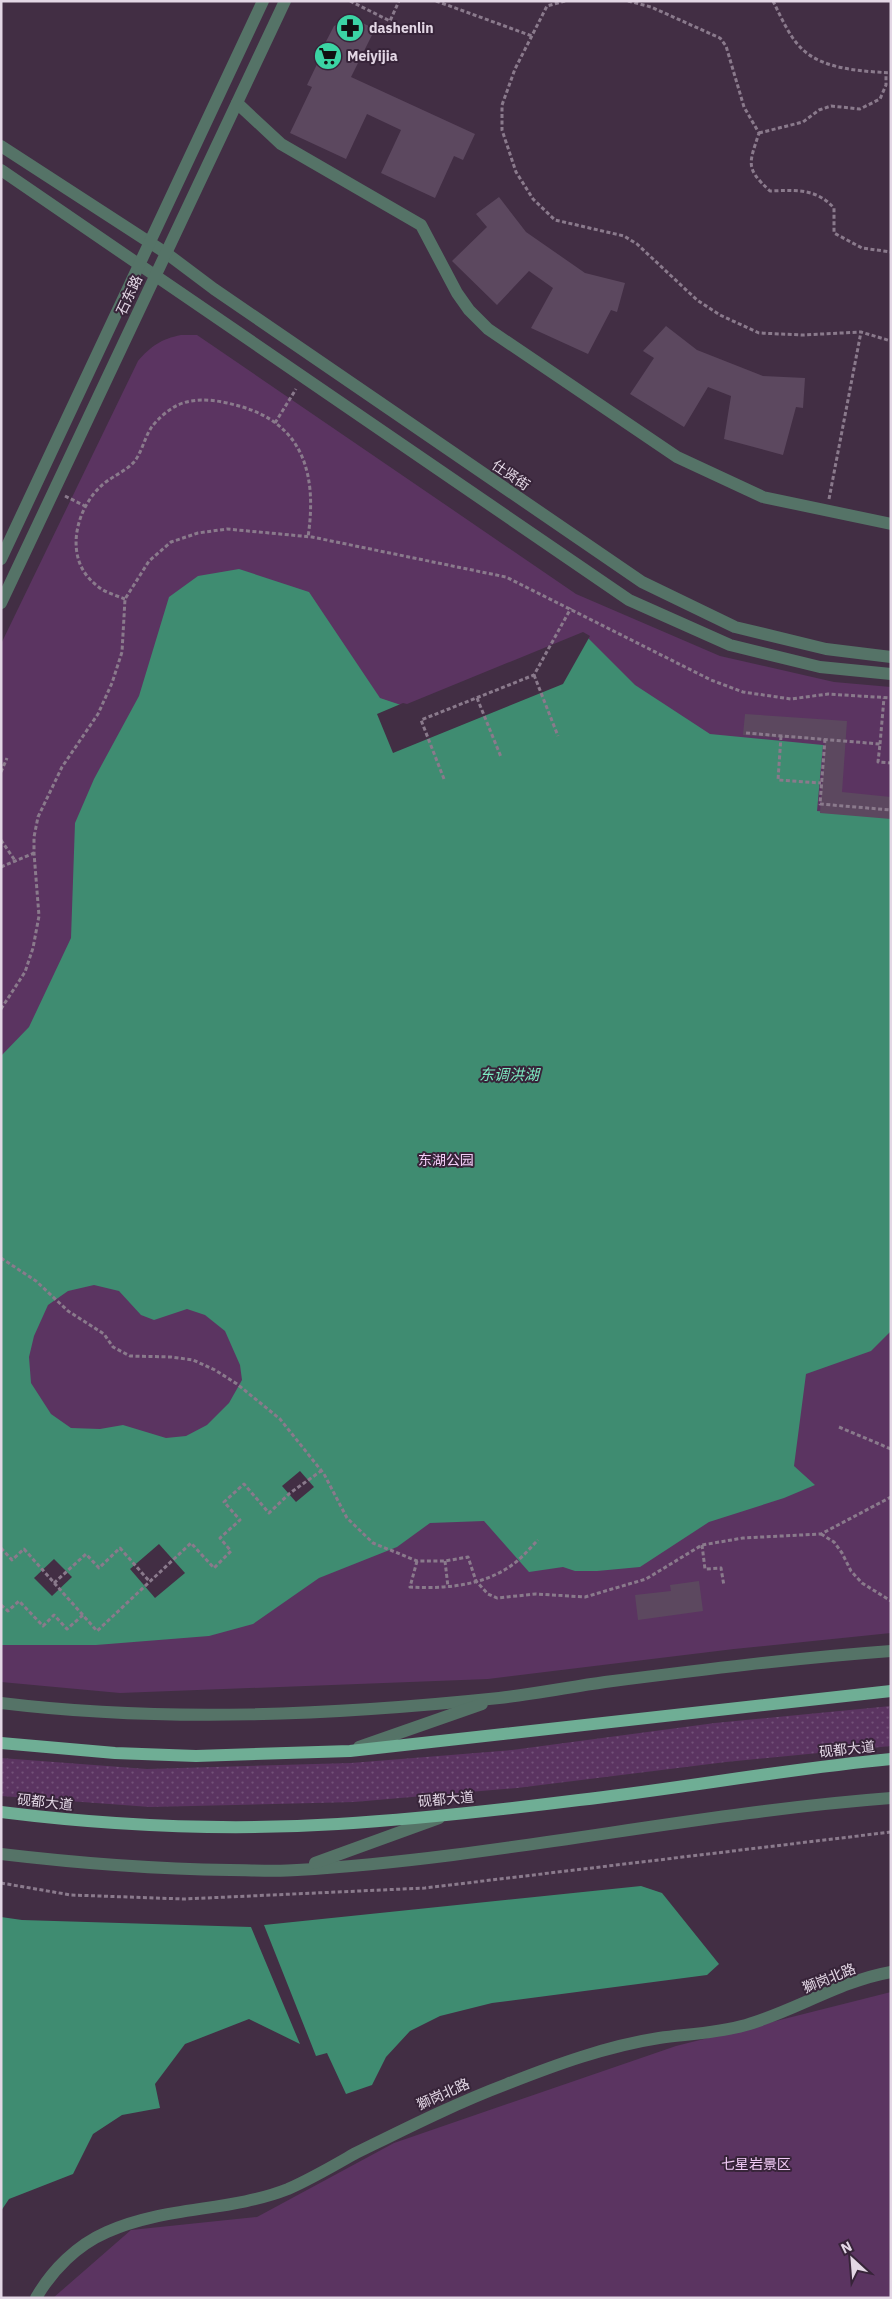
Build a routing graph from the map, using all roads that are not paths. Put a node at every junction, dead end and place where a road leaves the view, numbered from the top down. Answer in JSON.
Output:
{"nodes":[{"id":1,"x":263,"y":1,"type":"edge"},
{"id":2,"x":285,"y":1,"type":"edge"},
{"id":3,"x":236,"y":103,"type":"junction"},
{"id":4,"x":1,"y":146,"type":"edge"},
{"id":5,"x":1,"y":170,"type":"edge"},
{"id":6,"x":148,"y":244,"type":"junction"},
{"id":7,"x":166,"y":254,"type":"junction"},
{"id":8,"x":139,"y":266,"type":"junction"},
{"id":9,"x":156,"y":274,"type":"junction"},
{"id":10,"x":891,"y":524,"type":"edge"},
{"id":11,"x":1,"y":559,"type":"edge"},
{"id":12,"x":1,"y":603,"type":"edge"},
{"id":13,"x":891,"y":657,"type":"edge"},
{"id":14,"x":891,"y":674,"type":"edge"},
{"id":15,"x":891,"y":1651,"type":"edge"},
{"id":16,"x":891,"y":1691,"type":"edge"},
{"id":17,"x":501,"y":1698,"type":"junction"},
{"id":18,"x":1,"y":1703,"type":"edge"},
{"id":19,"x":1,"y":1743,"type":"edge"},
{"id":20,"x":350,"y":1750,"type":"junction"},
{"id":21,"x":891,"y":1760,"type":"edge"},
{"id":22,"x":891,"y":1798,"type":"edge"},
{"id":23,"x":1,"y":1812,"type":"edge"},
{"id":24,"x":447,"y":1815,"type":"junction"},
{"id":25,"x":1,"y":1854,"type":"edge"},
{"id":26,"x":296,"y":1870,"type":"junction"},
{"id":27,"x":891,"y":1972,"type":"edge"},
{"id":28,"x":36,"y":2298,"type":"edge"}],
"edges":[{"from":1,"to":6,"type":"street","name":"石东路"},
{"from":2,"to":3,"type":"street","name":"石东路"},
{"from":3,"to":7,"type":"street","name":"石东路"},
{"from":3,"to":10,"type":"street"},
{"from":4,"to":6,"type":"street","name":"仕贤街"},
{"from":5,"to":8,"type":"street"},
{"from":6,"to":7,"type":"street","name":"仕贤街"},
{"from":6,"to":8,"type":"street","name":"石东路"},
{"from":7,"to":9,"type":"street","name":"石东路"},
{"from":7,"to":13,"type":"street","name":"仕贤街"},
{"from":8,"to":9,"type":"street"},
{"from":8,"to":11,"type":"street","name":"石东路"},
{"from":9,"to":12,"type":"street","name":"石东路"},
{"from":9,"to":14,"type":"street"},
{"from":15,"to":17,"type":"street"},
{"from":16,"to":20,"type":"main road"},
{"from":17,"to":18,"type":"street"},
{"from":17,"to":20,"type":"street"},
{"from":19,"to":20,"type":"main road"},
{"from":21,"to":24,"type":"main road","name":"砚都大道"},
{"from":22,"to":26,"type":"street"},
{"from":23,"to":24,"type":"main road","name":"砚都大道"},
{"from":24,"to":26,"type":"street"},
{"from":25,"to":26,"type":"street"},
{"from":27,"to":28,"type":"street","name":"獅岗北路"}]}
